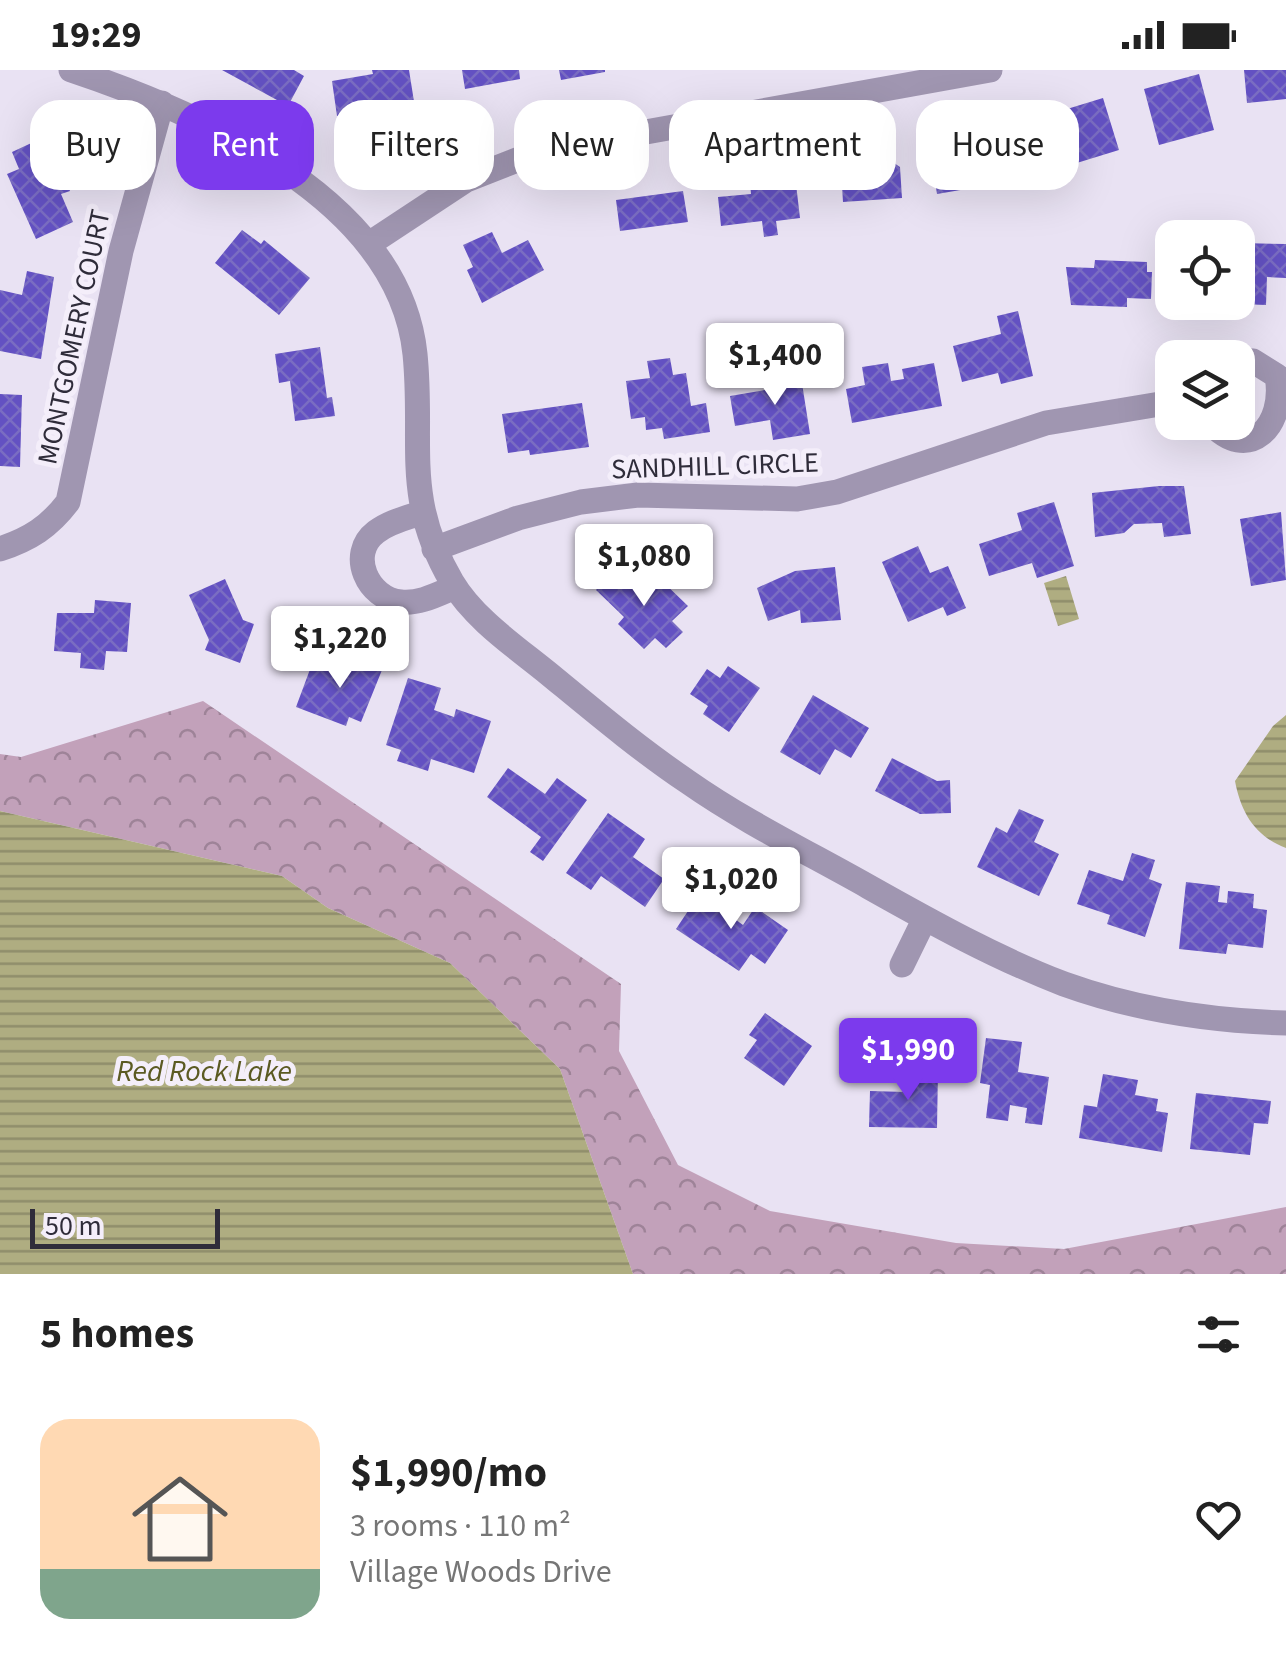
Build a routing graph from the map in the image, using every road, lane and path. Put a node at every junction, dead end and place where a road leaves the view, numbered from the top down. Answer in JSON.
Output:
{"nodes":[{"id":1,"x":72,"y":70,"type":"edge"},
{"id":2,"x":990,"y":70,"type":"edge"},
{"id":3,"x":162,"y":102,"type":"junction"},
{"id":4,"x":368,"y":244,"type":"junction"},
{"id":5,"x":1255,"y":362,"type":"edge"},
{"id":6,"x":1155,"y":405,"type":"edge"},
{"id":7,"x":1255,"y":438,"type":"edge"},
{"id":8,"x":420,"y":513,"type":"junction"},
{"id":9,"x":0,"y":548,"type":"edge"},
{"id":10,"x":434,"y":549,"type":"junction"},
{"id":11,"x":455,"y":587,"type":"junction"},
{"id":12,"x":926,"y":918,"type":"junction"},
{"id":13,"x":902,"y":966,"type":"dead end"},
{"id":14,"x":1286,"y":1023,"type":"edge"}],
"edges":[{"from":1,"to":3,"type":"street"},
{"from":2,"to":4,"type":"street"},
{"from":3,"to":4,"type":"street"},
{"from":3,"to":9,"type":"street","name":"MONTGOMERY COURT"},
{"from":4,"to":8,"type":"street"},
{"from":5,"to":7,"type":"street"},
{"from":6,"to":10,"type":"street","name":"SANDHILL CIRCLE"},
{"from":8,"to":10,"type":"street"},
{"from":8,"to":11,"type":"street"},
{"from":10,"to":11,"type":"street"},
{"from":11,"to":12,"type":"street"},
{"from":12,"to":13,"type":"street"},
{"from":12,"to":14,"type":"street"}]}
